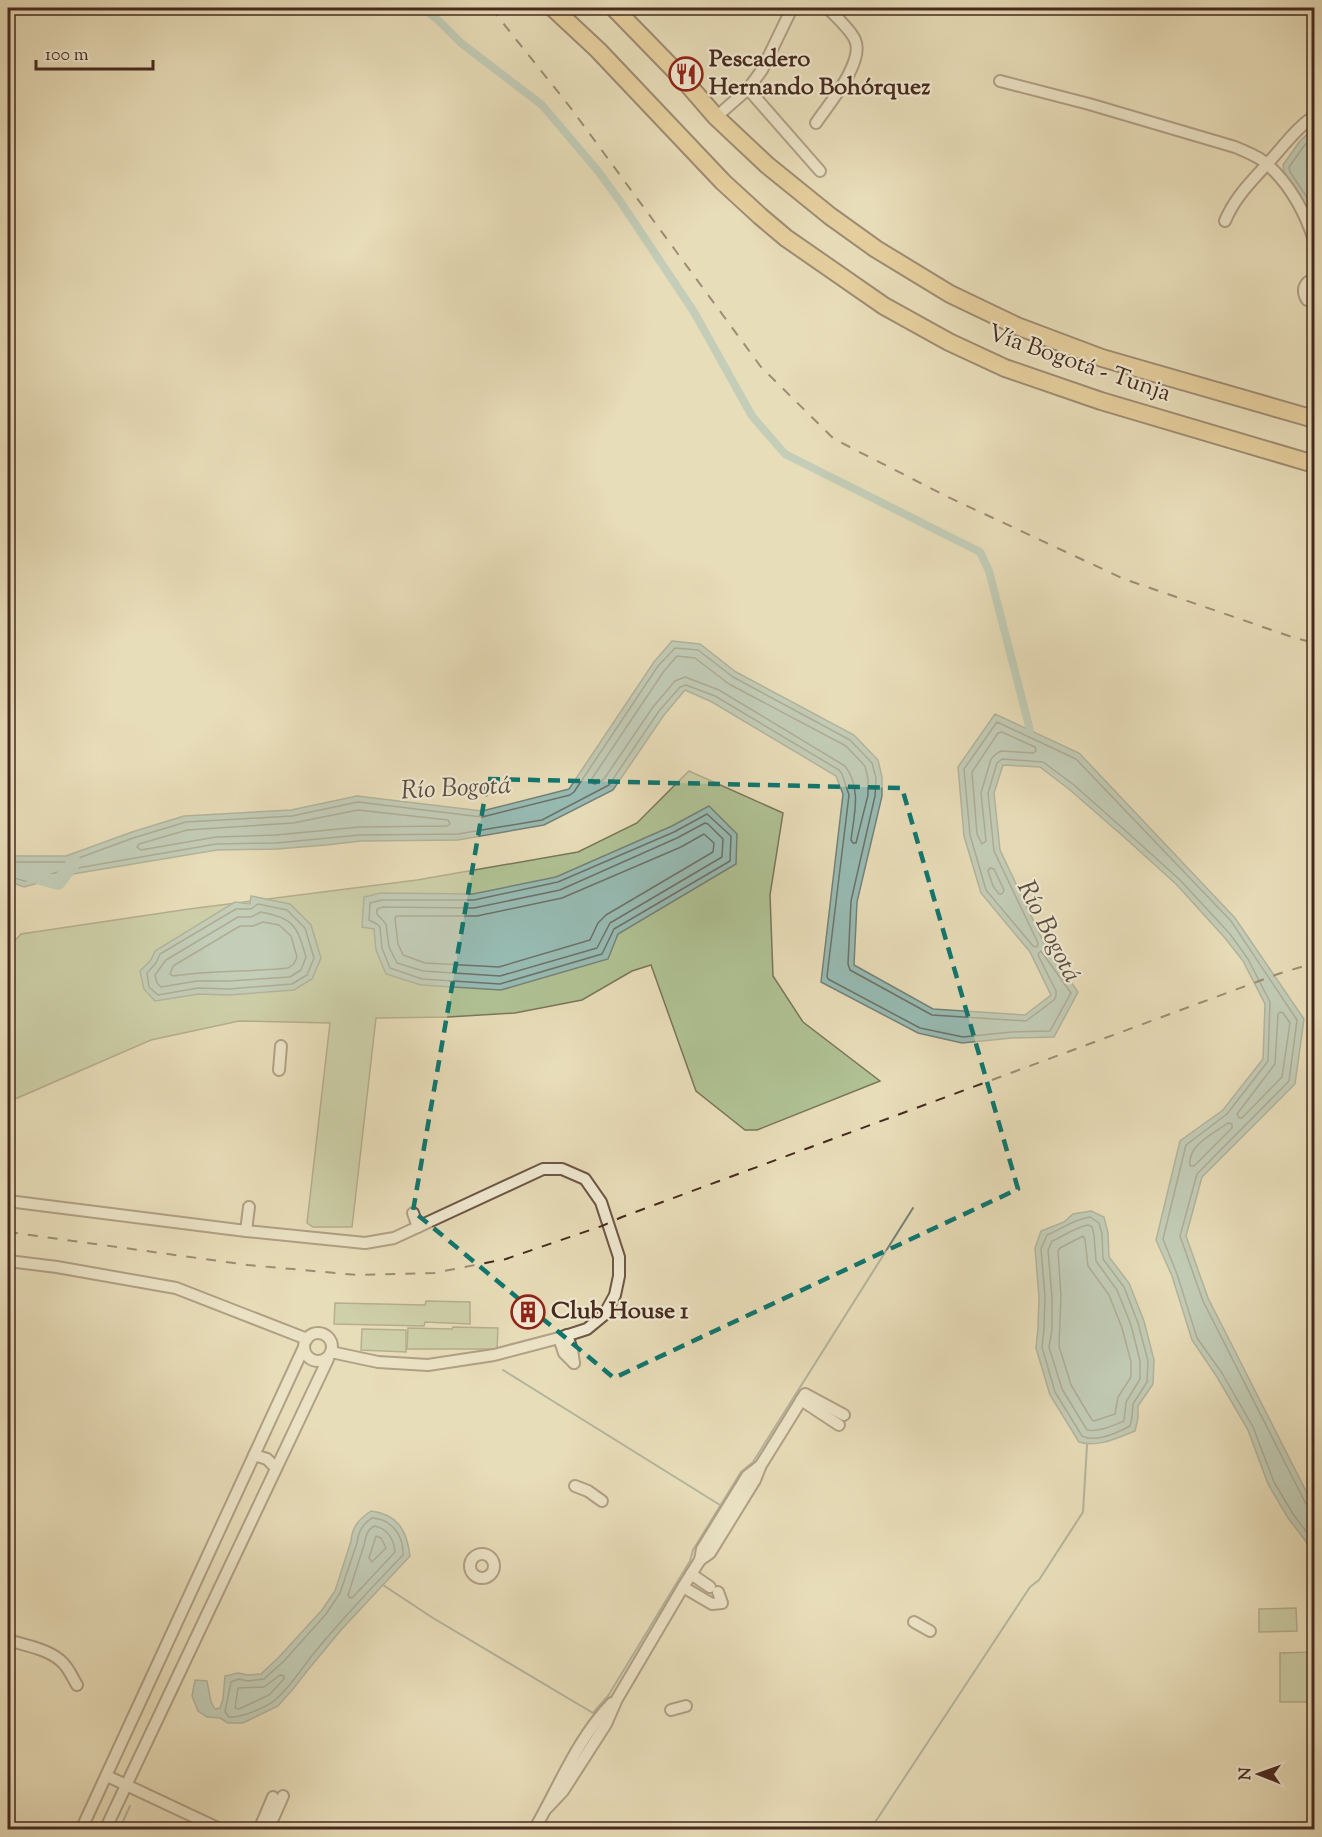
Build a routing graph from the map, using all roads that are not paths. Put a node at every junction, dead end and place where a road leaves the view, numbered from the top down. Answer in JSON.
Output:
{"nodes":[{"id":1,"x":553,"y":8,"type":"edge"},
{"id":2,"x":614,"y":8,"type":"edge"},
{"id":3,"x":792,"y":8,"type":"edge"},
{"id":4,"x":828,"y":8,"type":"edge"},
{"id":5,"x":1000,"y":81,"type":"dead end"},
{"id":6,"x":748,"y":89,"type":"junction"},
{"id":7,"x":1314,"y":116,"type":"edge"},
{"id":8,"x":716,"y":117,"type":"junction"},
{"id":9,"x":816,"y":123,"type":"dead end"},
{"id":10,"x":1267,"y":164,"type":"junction"},
{"id":11,"x":820,"y":171,"type":"dead end"},
{"id":12,"x":1226,"y":221,"type":"dead end"},
{"id":13,"x":1314,"y":240,"type":"edge"},
{"id":14,"x":1314,"y":278,"type":"edge"},
{"id":15,"x":1314,"y":301,"type":"edge"},
{"id":16,"x":1314,"y":420,"type":"edge"},
{"id":17,"x":1314,"y":464,"type":"edge"},
{"id":18,"x":281,"y":1046,"type":"dead end"},
{"id":19,"x":279,"y":1070,"type":"dead end"},
{"id":20,"x":8,"y":1201,"type":"edge"},
{"id":21,"x":249,"y":1207,"type":"dead end"},
{"id":22,"x":413,"y":1214,"type":"dead end"},
{"id":23,"x":418,"y":1227,"type":"junction"},
{"id":24,"x":246,"y":1231,"type":"junction"},
{"id":25,"x":8,"y":1261,"type":"edge"},
{"id":26,"x":306,"y":1343,"type":"junction"},
{"id":27,"x":329,"y":1356,"type":"junction"},
{"id":28,"x":841,"y":1420,"type":"dead end"},
{"id":29,"x":254,"y":1455,"type":"junction"},
{"id":30,"x":276,"y":1468,"type":"junction"},
{"id":31,"x":575,"y":1486,"type":"dead end"},
{"id":32,"x":602,"y":1501,"type":"dead end"},
{"id":33,"x":691,"y":1574,"type":"junction"},
{"id":34,"x":683,"y":1587,"type":"junction"},
{"id":35,"x":914,"y":1622,"type":"dead end"},
{"id":36,"x":930,"y":1630,"type":"dead end"},
{"id":37,"x":8,"y":1640,"type":"edge"},
{"id":38,"x":77,"y":1685,"type":"dead end"},
{"id":39,"x":686,"y":1706,"type":"dead end"},
{"id":40,"x":672,"y":1710,"type":"dead end"},
{"id":41,"x":107,"y":1776,"type":"junction"},
{"id":42,"x":126,"y":1784,"type":"junction"},
{"id":43,"x":81,"y":1830,"type":"edge"},
{"id":44,"x":105,"y":1830,"type":"edge"},
{"id":45,"x":222,"y":1830,"type":"edge"},
{"id":46,"x":259,"y":1830,"type":"edge"},
{"id":47,"x":268,"y":1830,"type":"edge"},
{"id":48,"x":534,"y":1830,"type":"edge"}],
"edges":[{"from":1,"to":17,"type":"highway","name":"Vía Bogotá - Tunja"},
{"from":2,"to":8,"type":"highway","name":"Vía Bogotá - Tunja"},
{"from":3,"to":6,"type":"street"},
{"from":4,"to":9,"type":"street"},
{"from":5,"to":10,"type":"street"},
{"from":6,"to":8,"type":"street"},
{"from":6,"to":11,"type":"street"},
{"from":7,"to":10,"type":"street"},
{"from":8,"to":16,"type":"highway","name":"Vía Bogotá - Tunja"},
{"from":10,"to":12,"type":"street"},
{"from":10,"to":13,"type":"street"},
{"from":14,"to":15,"type":"street"},
{"from":18,"to":19,"type":"street"},
{"from":20,"to":24,"type":"street"},
{"from":21,"to":24,"type":"street"},
{"from":22,"to":23,"type":"street"},
{"from":23,"to":24,"type":"street"},
{"from":23,"to":27,"type":"street"},
{"from":25,"to":26,"type":"street"},
{"from":26,"to":27,"type":"street"},
{"from":26,"to":27,"type":"street"},
{"from":26,"to":29,"type":"street"},
{"from":27,"to":30,"type":"street"},
{"from":28,"to":33,"type":"street"},
{"from":29,"to":30,"type":"street"},
{"from":29,"to":41,"type":"street"},
{"from":30,"to":42,"type":"street"},
{"from":31,"to":32,"type":"street"},
{"from":33,"to":34,"type":"street"},
{"from":33,"to":34,"type":"street"},
{"from":34,"to":48,"type":"street"},
{"from":35,"to":36,"type":"street"},
{"from":37,"to":38,"type":"street"},
{"from":39,"to":40,"type":"street"},
{"from":41,"to":42,"type":"street"},
{"from":41,"to":43,"type":"street"},
{"from":42,"to":44,"type":"street"},
{"from":42,"to":45,"type":"street"},
{"from":46,"to":47,"type":"street"}]}
